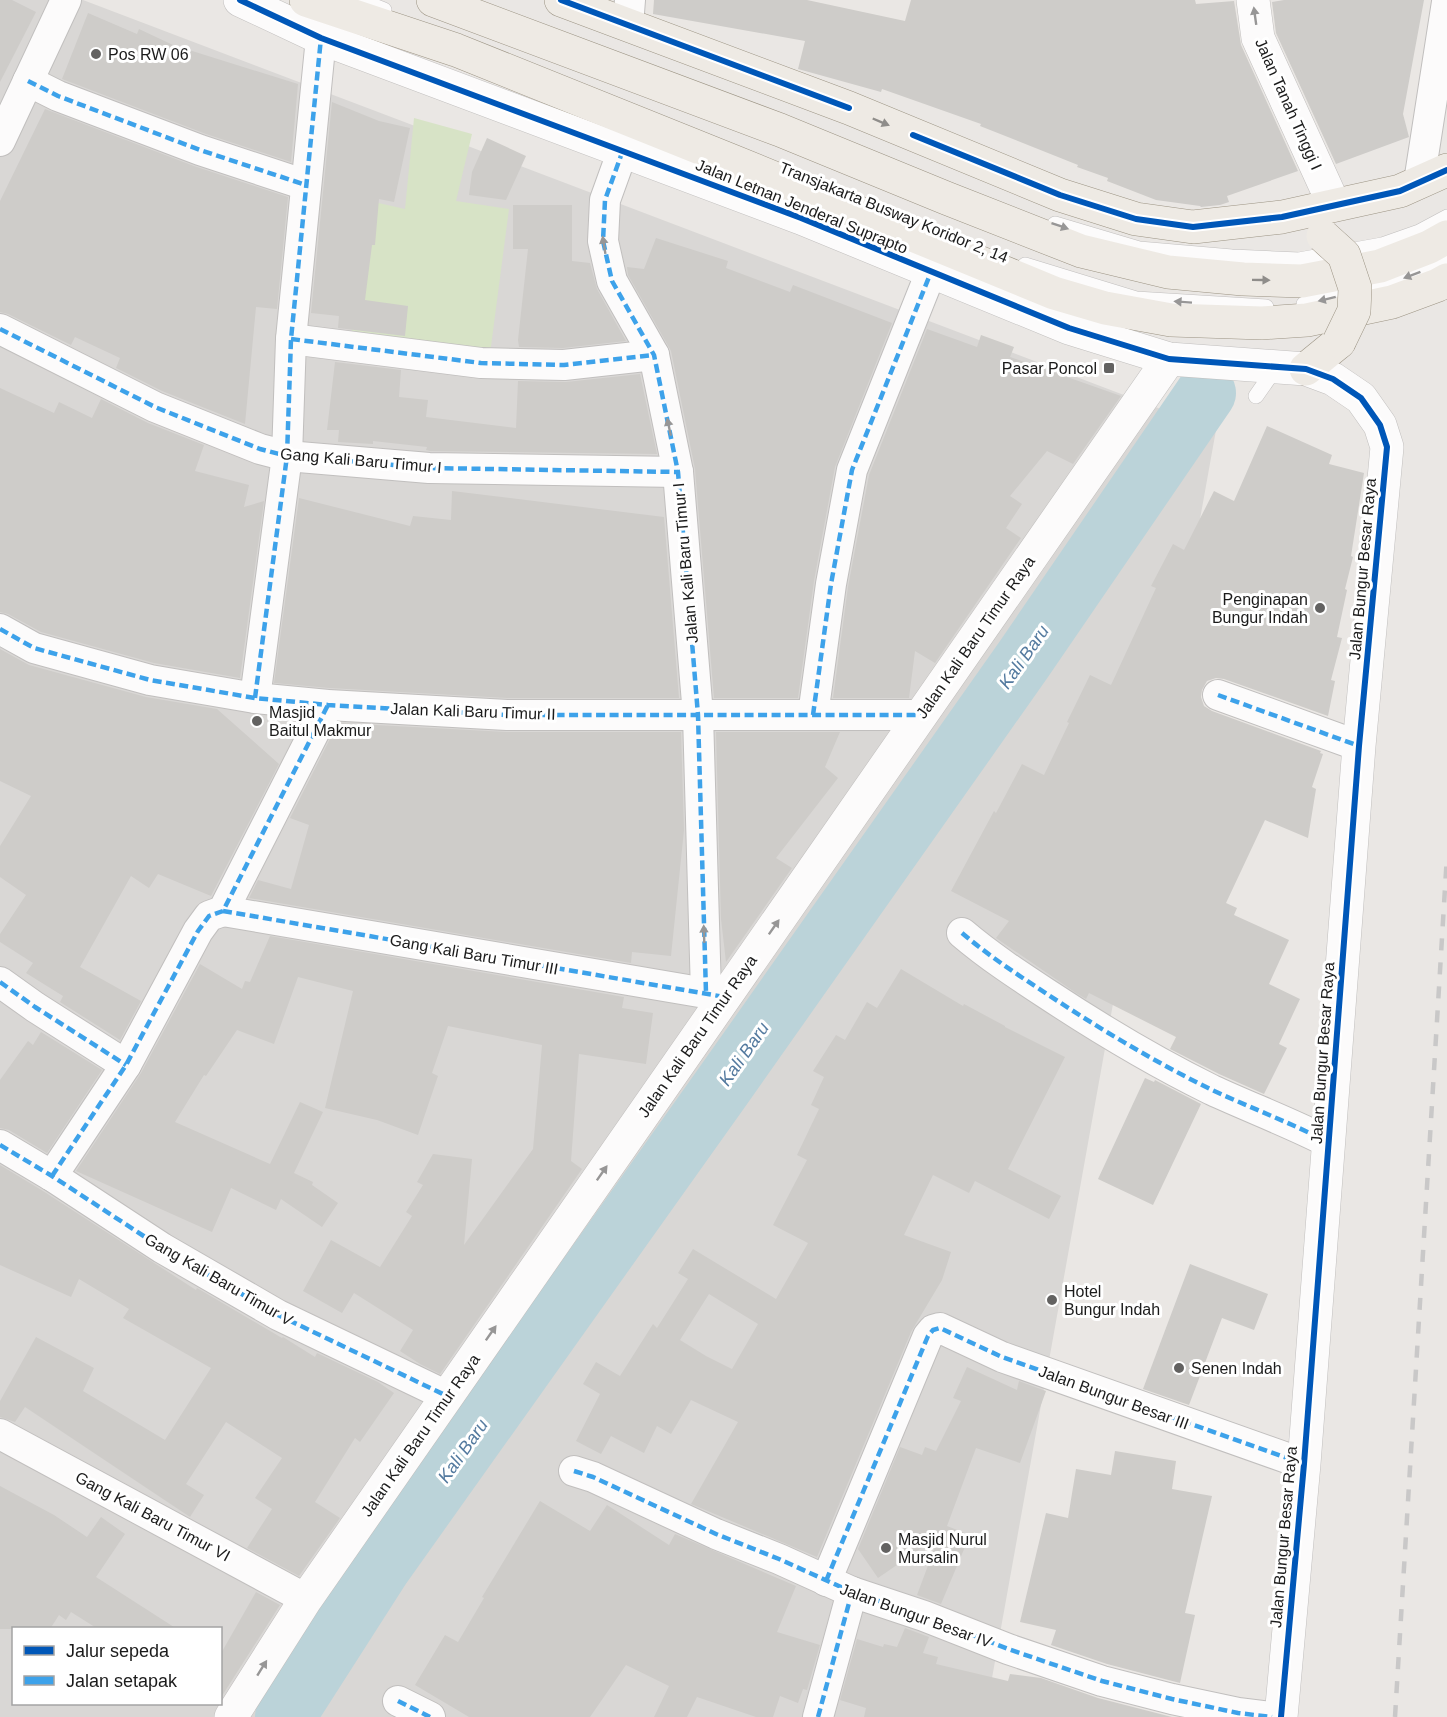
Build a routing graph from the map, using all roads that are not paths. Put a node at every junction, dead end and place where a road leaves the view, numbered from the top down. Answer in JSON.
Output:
{"nodes":[{"id":1,"x":66,"y":0,"type":"edge"},
{"id":2,"x":240,"y":0,"type":"edge"},
{"id":3,"x":306,"y":0,"type":"edge"},
{"id":4,"x":359,"y":0,"type":"edge"},
{"id":5,"x":433,"y":0,"type":"edge"},
{"id":6,"x":561,"y":0,"type":"edge"},
{"id":7,"x":1253,"y":0,"type":"edge"},
{"id":8,"x":1447,"y":2,"type":"edge"},
{"id":9,"x":629,"y":13,"type":"edge"},
{"id":10,"x":321,"y":38,"type":"junction"},
{"id":11,"x":631,"y":58,"type":"dead end"},
{"id":12,"x":28,"y":81,"type":"junction"},
{"id":13,"x":840,"y":139,"type":"dead end"},
{"id":14,"x":0,"y":141,"type":"edge"},
{"id":15,"x":622,"y":150,"type":"junction"},
{"id":16,"x":1433,"y":176,"type":"edge"},
{"id":17,"x":306,"y":185,"type":"junction"},
{"id":18,"x":1334,"y":205,"type":"junction"},
{"id":19,"x":1282,"y":217,"type":"junction"},
{"id":20,"x":1447,"y":217,"type":"edge"},
{"id":21,"x":1040,"y":218,"type":"dead end"},
{"id":22,"x":1447,"y":237,"type":"edge"},
{"id":23,"x":1447,"y":259,"type":"edge"},
{"id":24,"x":931,"y":272,"type":"junction"},
{"id":25,"x":1447,"y":280,"type":"edge"},
{"id":26,"x":0,"y":329,"type":"edge"},
{"id":27,"x":291,"y":339,"type":"junction"},
{"id":28,"x":654,"y":355,"type":"junction"},
{"id":29,"x":1169,"y":359,"type":"junction"},
{"id":30,"x":1292,"y":368,"type":"junction"},
{"id":31,"x":1256,"y":396,"type":"dead end"},
{"id":32,"x":1361,"y":398,"type":"joint"},
{"id":33,"x":287,"y":456,"type":"junction"},
{"id":34,"x":678,"y":472,"type":"junction"},
{"id":35,"x":0,"y":629,"type":"edge"},
{"id":36,"x":1218,"y":695,"type":"dead end"},
{"id":37,"x":255,"y":698,"type":"junction"},
{"id":38,"x":328,"y":705,"type":"junction"},
{"id":39,"x":698,"y":715,"type":"junction"},
{"id":40,"x":813,"y":715,"type":"junction"},
{"id":41,"x":921,"y":715,"type":"junction"},
{"id":42,"x":1359,"y":746,"type":"junction"},
{"id":43,"x":223,"y":911,"type":"junction"},
{"id":44,"x":962,"y":933,"type":"dead end"},
{"id":45,"x":0,"y":982,"type":"edge"},
{"id":46,"x":715,"y":995,"type":"junction"},
{"id":47,"x":126,"y":1065,"type":"junction"},
{"id":48,"x":1329,"y":1142,"type":"junction"},
{"id":49,"x":0,"y":1145,"type":"edge"},
{"id":50,"x":52,"y":1176,"type":"junction"},
{"id":51,"x":447,"y":1396,"type":"junction"},
{"id":52,"x":0,"y":1434,"type":"edge"},
{"id":53,"x":1304,"y":1464,"type":"junction"},
{"id":54,"x":574,"y":1471,"type":"dead end"},
{"id":55,"x":839,"y":1586,"type":"junction"},
{"id":56,"x":306,"y":1599,"type":"junction"},
{"id":57,"x":398,"y":1701,"type":"dead end"},
{"id":58,"x":231,"y":1717,"type":"edge"},
{"id":59,"x":430,"y":1717,"type":"edge"},
{"id":60,"x":818,"y":1717,"type":"edge"},
{"id":61,"x":1272,"y":1717,"type":"edge"},
{"id":62,"x":1281,"y":1717,"type":"edge"}],
"edges":[{"from":1,"to":12,"type":"street"},
{"from":2,"to":10,"type":"street","name":"Jalan Letnan Jenderal Suprapto"},
{"from":3,"to":25,"type":"main road","name":"Jalan Letnan Jenderal Suprapto"},
{"from":23,"to":4,"type":"lane","name":"Transjakarta Busway Koridor 2, 14","one_way":true},
{"from":5,"to":22,"type":"main road","one_way":true},
{"from":6,"to":9,"type":"main road"},
{"from":18,"to":7,"type":"street","name":"Jalan Tanah Tinggi I","one_way":true},
{"from":8,"to":16,"type":"street"},
{"from":9,"to":19,"type":"main road","one_way":true},
{"from":10,"to":15,"type":"street","name":"Jalan Letnan Jenderal Suprapto"},
{"from":10,"to":17,"type":"street"},
{"from":11,"to":13,"type":"lane"},
{"from":12,"to":14,"type":"street"},
{"from":12,"to":17,"type":"street"},
{"from":15,"to":24,"type":"street","name":"Jalan Letnan Jenderal Suprapto"},
{"from":28,"to":15,"type":"street","name":"Jalan Kali Baru Timur I","one_way":true},
{"from":16,"to":18,"type":"main road"},
{"from":17,"to":27,"type":"street"},
{"from":18,"to":19,"type":"main road"},
{"from":19,"to":30,"type":"main road","bridge":true},
{"from":21,"to":20,"type":"lane","one_way":true},
{"from":24,"to":29,"type":"street","name":"Jalan Letnan Jenderal Suprapto"},
{"from":24,"to":40,"type":"street"},
{"from":26,"to":33,"type":"street","name":"Gang Kali Baru Timur I"},
{"from":27,"to":28,"type":"street"},
{"from":27,"to":33,"type":"street"},
{"from":34,"to":28,"type":"street","name":"Jalan Kali Baru Timur I","one_way":true},
{"from":29,"to":30,"type":"street","name":"Jalan Letnan Jenderal Suprapto"},
{"from":29,"to":41,"type":"street","name":"Jalan Kali Baru Timur Raya"},
{"from":30,"to":31,"type":"lane"},
{"from":30,"to":32,"type":"street","name":"Jalan Letnan Jenderal Suprapto"},
{"from":32,"to":42,"type":"street","name":"Jalan Bungur Besar Raya"},
{"from":33,"to":34,"type":"street","name":"Gang Kali Baru Timur I"},
{"from":33,"to":37,"type":"street"},
{"from":34,"to":39,"type":"street","name":"Jalan Kali Baru Timur I"},
{"from":35,"to":37,"type":"street","name":"Jalan Kali Baru Timur II"},
{"from":36,"to":42,"type":"street"},
{"from":37,"to":38,"type":"street","name":"Jalan Kali Baru Timur II"},
{"from":38,"to":39,"type":"street","name":"Jalan Kali Baru Timur II"},
{"from":38,"to":43,"type":"street"},
{"from":39,"to":40,"type":"street","name":"Jalan Kali Baru Timur II"},
{"from":46,"to":39,"type":"street","name":"Jalan Kali Baru Timur I","one_way":true},
{"from":40,"to":41,"type":"street","name":"Jalan Kali Baru Timur II"},
{"from":46,"to":41,"type":"street","name":"Jalan Kali Baru Timur Raya","one_way":true},
{"from":42,"to":48,"type":"street","name":"Jalan Bungur Besar Raya"},
{"from":43,"to":46,"type":"street","name":"Gang Kali Baru Timur III"},
{"from":43,"to":47,"type":"street"},
{"from":44,"to":48,"type":"street"},
{"from":45,"to":47,"type":"street"},
{"from":51,"to":46,"type":"street","name":"Jalan Kali Baru Timur Raya","one_way":true},
{"from":47,"to":50,"type":"street"},
{"from":48,"to":53,"type":"street","name":"Jalan Bungur Besar Raya"},
{"from":49,"to":50,"type":"street","name":"Gang Kali Baru Timur V"},
{"from":50,"to":51,"type":"street","name":"Gang Kali Baru Timur V"},
{"from":51,"to":56,"type":"street","name":"Jalan Kali Baru Timur Raya"},
{"from":52,"to":56,"type":"street","name":"Gang Kali Baru Timur VI"},
{"from":53,"to":55,"type":"street","name":"Jalan Bungur Besar III"},
{"from":53,"to":62,"type":"street","name":"Jalan Bungur Besar Raya"},
{"from":54,"to":55,"type":"street","name":"Jalan Bungur Besar IV"},
{"from":55,"to":60,"type":"street"},
{"from":55,"to":61,"type":"street","name":"Jalan Bungur Besar IV"},
{"from":58,"to":56,"type":"street","name":"Jalan Kali Baru Timur Raya","one_way":true},
{"from":57,"to":59,"type":"street"}]}
